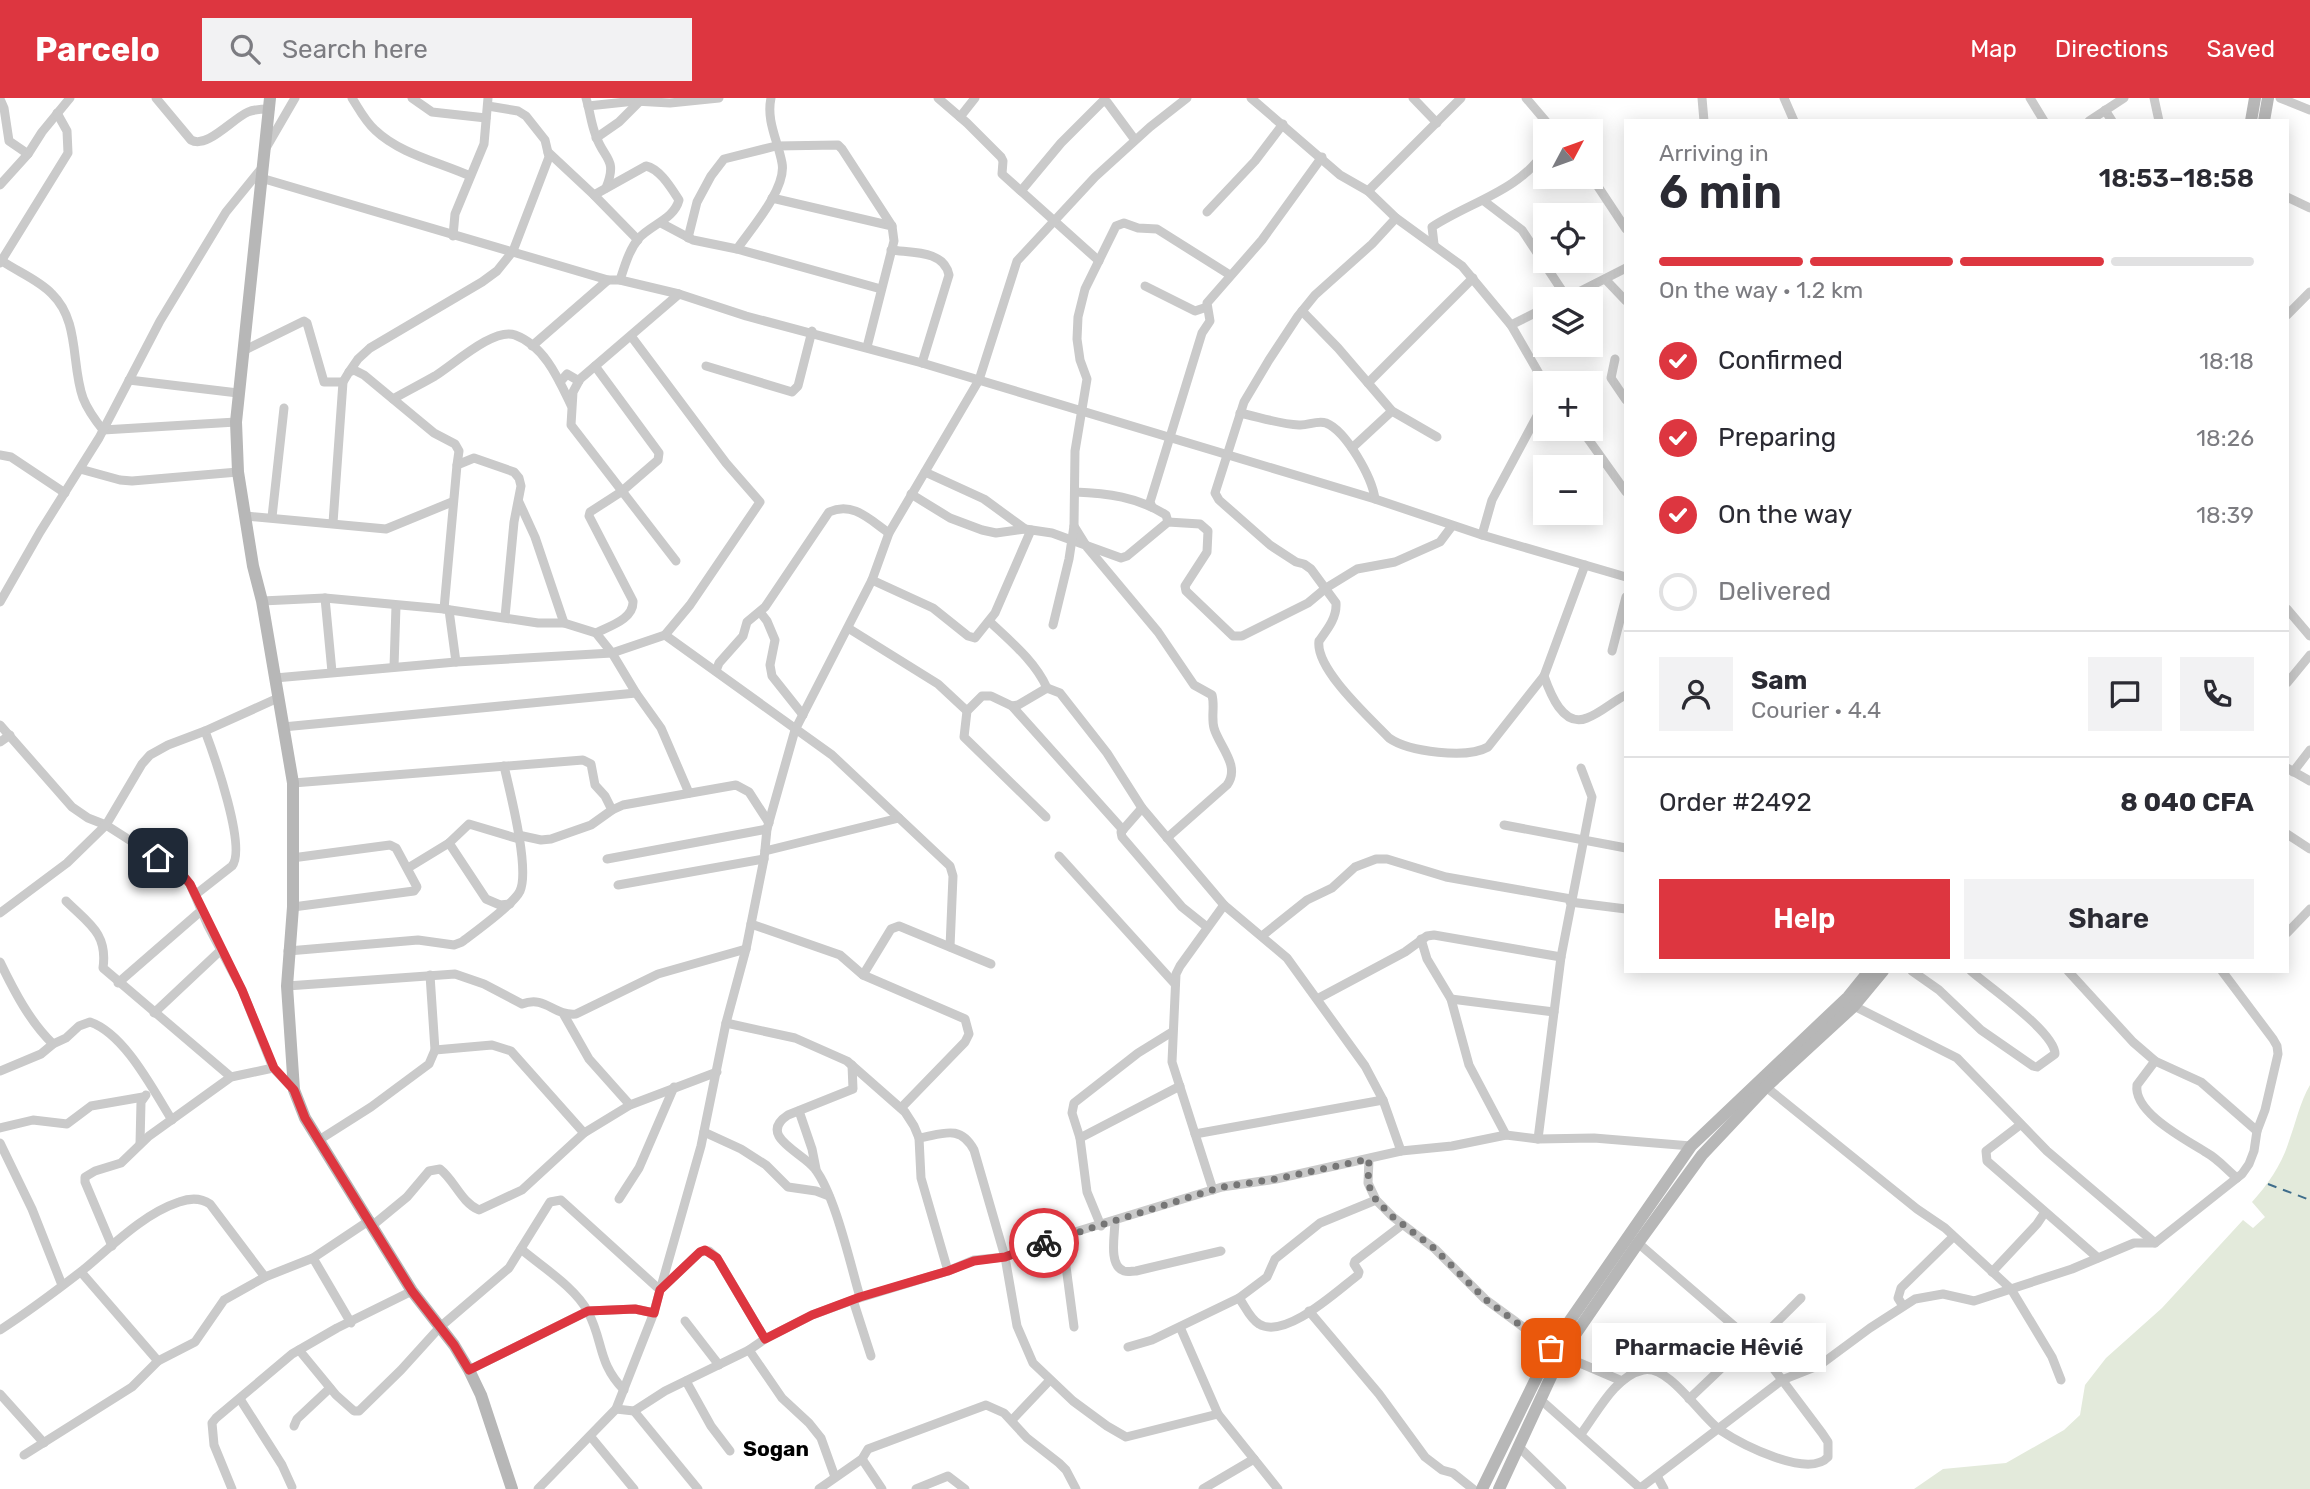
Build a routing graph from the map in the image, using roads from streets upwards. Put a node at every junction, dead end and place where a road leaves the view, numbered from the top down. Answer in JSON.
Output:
{"nodes":[{"id":1,"x":70,"y":98,"type":"edge"},
{"id":2,"x":156,"y":98,"type":"edge"},
{"id":3,"x":295,"y":98,"type":"edge"},
{"id":4,"x":352,"y":98,"type":"edge"},
{"id":5,"x":412,"y":98,"type":"edge"},
{"id":6,"x":719,"y":98,"type":"edge"},
{"id":7,"x":771,"y":98,"type":"edge"},
{"id":8,"x":937,"y":98,"type":"edge"},
{"id":9,"x":975,"y":98,"type":"edge"},
{"id":10,"x":1187,"y":98,"type":"edge"},
{"id":11,"x":1251,"y":98,"type":"edge"},
{"id":12,"x":1413,"y":98,"type":"edge"},
{"id":13,"x":1461,"y":98,"type":"edge"},
{"id":14,"x":1702,"y":98,"type":"edge"},
{"id":15,"x":1784,"y":98,"type":"edge"},
{"id":16,"x":2030,"y":98,"type":"edge"},
{"id":17,"x":2124,"y":98,"type":"edge"},
{"id":18,"x":2154,"y":98,"type":"edge"},
{"id":19,"x":2255,"y":98,"type":"edge"},
{"id":20,"x":2268,"y":98,"type":"edge"},
{"id":21,"x":2280,"y":98,"type":"edge"},
{"id":22,"x":0,"y":99,"type":"edge"},
{"id":23,"x":1530,"y":99,"type":"edge"},
{"id":24,"x":640,"y":101,"type":"junction"},
{"id":25,"x":488,"y":102,"type":"edge"},
{"id":26,"x":587,"y":102,"type":"edge"},
{"id":27,"x":270,"y":103,"type":"edge"},
{"id":28,"x":2105,"y":110,"type":"junction"},
{"id":29,"x":2310,"y":110,"type":"edge"},
{"id":30,"x":57,"y":113,"type":"junction"},
{"id":31,"x":960,"y":117,"type":"junction"},
{"id":32,"x":486,"y":118,"type":"junction"},
{"id":33,"x":1545,"y":119,"type":"edge"},
{"id":34,"x":1704,"y":119,"type":"edge"},
{"id":35,"x":1793,"y":119,"type":"edge"},
{"id":36,"x":2043,"y":119,"type":"edge"},
{"id":37,"x":2092,"y":119,"type":"edge"},
{"id":38,"x":2111,"y":119,"type":"edge"},
{"id":39,"x":2158,"y":119,"type":"edge"},
{"id":40,"x":2251,"y":119,"type":"edge"},
{"id":41,"x":2264,"y":119,"type":"edge"},
{"id":42,"x":1437,"y":123,"type":"junction"},
{"id":43,"x":1283,"y":124,"type":"junction"},
{"id":44,"x":596,"y":138,"type":"junction"},
{"id":45,"x":1135,"y":140,"type":"junction"},
{"id":46,"x":776,"y":146,"type":"junction"},
{"id":47,"x":266,"y":149,"type":"junction"},
{"id":48,"x":548,"y":152,"type":"junction"},
{"id":49,"x":28,"y":154,"type":"junction"},
{"id":50,"x":1322,"y":157,"type":"junction"},
{"id":51,"x":1533,"y":166,"type":"edge"},
{"id":52,"x":262,"y":172,"type":"junction"},
{"id":53,"x":470,"y":176,"type":"junction"},
{"id":54,"x":0,"y":185,"type":"edge"},
{"id":55,"x":606,"y":188,"type":"junction"},
{"id":56,"x":1600,"y":189,"type":"edge"},
{"id":57,"x":1021,"y":191,"type":"junction"},
{"id":58,"x":1368,"y":191,"type":"junction"},
{"id":59,"x":594,"y":195,"type":"junction"},
{"id":60,"x":772,"y":198,"type":"junction"},
{"id":61,"x":2289,"y":198,"type":"edge"},
{"id":62,"x":1484,"y":201,"type":"junction"},
{"id":63,"x":2310,"y":208,"type":"edge"},
{"id":64,"x":1207,"y":212,"type":"dead end"},
{"id":65,"x":1396,"y":218,"type":"junction"},
{"id":66,"x":1054,"y":221,"type":"junction"},
{"id":67,"x":661,"y":223,"type":"junction"},
{"id":68,"x":892,"y":226,"type":"junction"},
{"id":69,"x":1624,"y":226,"type":"edge"},
{"id":70,"x":453,"y":236,"type":"junction"},
{"id":71,"x":688,"y":238,"type":"junction"},
{"id":72,"x":638,"y":240,"type":"junction"},
{"id":73,"x":1434,"y":244,"type":"junction"},
{"id":74,"x":737,"y":249,"type":"junction"},
{"id":75,"x":891,"y":250,"type":"junction"},
{"id":76,"x":513,"y":251,"type":"junction"},
{"id":77,"x":1099,"y":261,"type":"junction"},
{"id":78,"x":1,"y":262,"type":"edge"},
{"id":79,"x":1624,"y":269,"type":"edge"},
{"id":80,"x":1230,"y":275,"type":"junction"},
{"id":81,"x":1473,"y":278,"type":"junction"},
{"id":82,"x":1605,"y":279,"type":"junction"},
{"id":83,"x":608,"y":280,"type":"junction"},
{"id":84,"x":620,"y":280,"type":"junction"},
{"id":85,"x":1145,"y":286,"type":"dead end"},
{"id":86,"x":1558,"y":287,"type":"edge"},
{"id":87,"x":1589,"y":287,"type":"edge"},
{"id":88,"x":881,"y":289,"type":"junction"},
{"id":89,"x":2310,"y":292,"type":"edge"},
{"id":90,"x":679,"y":294,"type":"junction"},
{"id":91,"x":1624,"y":299,"type":"edge"},
{"id":92,"x":1207,"y":307,"type":"junction"},
{"id":93,"x":1302,"y":311,"type":"junction"},
{"id":94,"x":2289,"y":313,"type":"edge"},
{"id":95,"x":1533,"y":314,"type":"edge"},
{"id":96,"x":1511,"y":325,"type":"junction"},
{"id":97,"x":812,"y":331,"type":"junction"},
{"id":98,"x":631,"y":336,"type":"junction"},
{"id":99,"x":532,"y":346,"type":"junction"},
{"id":100,"x":867,"y":347,"type":"junction"},
{"id":101,"x":243,"y":351,"type":"junction"},
{"id":102,"x":1615,"y":359,"type":"dead end"},
{"id":103,"x":922,"y":363,"type":"junction"},
{"id":104,"x":595,"y":366,"type":"junction"},
{"id":105,"x":706,"y":366,"type":"dead end"},
{"id":106,"x":1538,"y":371,"type":"edge"},
{"id":107,"x":349,"y":372,"type":"junction"},
{"id":108,"x":129,"y":380,"type":"junction"},
{"id":109,"x":979,"y":380,"type":"junction"},
{"id":110,"x":579,"y":381,"type":"junction"},
{"id":111,"x":343,"y":382,"type":"junction"},
{"id":112,"x":560,"y":382,"type":"junction"},
{"id":113,"x":1368,"y":383,"type":"junction"},
{"id":114,"x":238,"y":393,"type":"junction"},
{"id":115,"x":1624,"y":397,"type":"edge"},
{"id":116,"x":393,"y":399,"type":"junction"},
{"id":117,"x":571,"y":405,"type":"junction"},
{"id":118,"x":284,"y":408,"type":"dead end"},
{"id":119,"x":1082,"y":411,"type":"junction"},
{"id":120,"x":1392,"y":411,"type":"junction"},
{"id":121,"x":1240,"y":413,"type":"junction"},
{"id":122,"x":236,"y":422,"type":"junction"},
{"id":123,"x":1533,"y":423,"type":"edge"},
{"id":124,"x":103,"y":430,"type":"junction"},
{"id":125,"x":1168,"y":437,"type":"junction"},
{"id":126,"x":1437,"y":437,"type":"dead end"},
{"id":127,"x":1590,"y":441,"type":"edge"},
{"id":128,"x":1352,"y":448,"type":"junction"},
{"id":129,"x":0,"y":454,"type":"edge"},
{"id":130,"x":1226,"y":454,"type":"junction"},
{"id":131,"x":457,"y":465,"type":"junction"},
{"id":132,"x":80,"y":469,"type":"junction"},
{"id":133,"x":238,"y":472,"type":"junction"},
{"id":134,"x":925,"y":472,"type":"junction"},
{"id":135,"x":1624,"y":489,"type":"edge"},
{"id":136,"x":621,"y":492,"type":"junction"},
{"id":137,"x":1075,"y":492,"type":"junction"},
{"id":138,"x":65,"y":493,"type":"junction"},
{"id":139,"x":911,"y":494,"type":"junction"},
{"id":140,"x":1375,"y":499,"type":"junction"},
{"id":141,"x":452,"y":502,"type":"junction"},
{"id":142,"x":519,"y":502,"type":"junction"},
{"id":143,"x":1152,"y":507,"type":"junction"},
{"id":144,"x":246,"y":516,"type":"junction"},
{"id":145,"x":272,"y":517,"type":"junction"},
{"id":146,"x":333,"y":523,"type":"junction"},
{"id":147,"x":1168,"y":523,"type":"junction"},
{"id":148,"x":1074,"y":526,"type":"junction"},
{"id":149,"x":1452,"y":526,"type":"junction"},
{"id":150,"x":1028,"y":530,"type":"junction"},
{"id":151,"x":889,"y":533,"type":"junction"},
{"id":152,"x":1482,"y":535,"type":"junction"},
{"id":153,"x":1071,"y":541,"type":"junction"},
{"id":154,"x":1087,"y":547,"type":"junction"},
{"id":155,"x":676,"y":561,"type":"dead end"},
{"id":156,"x":1585,"y":565,"type":"junction"},
{"id":157,"x":1624,"y":575,"type":"edge"},
{"id":158,"x":872,"y":580,"type":"junction"},
{"id":159,"x":1326,"y":588,"type":"junction"},
{"id":160,"x":325,"y":598,"type":"junction"},
{"id":161,"x":262,"y":601,"type":"junction"},
{"id":162,"x":0,"y":602,"type":"edge"},
{"id":163,"x":1624,"y":605,"type":"edge"},
{"id":164,"x":396,"y":606,"type":"junction"},
{"id":165,"x":447,"y":610,"type":"junction"},
{"id":166,"x":2289,"y":611,"type":"edge"},
{"id":167,"x":760,"y":612,"type":"junction"},
{"id":168,"x":505,"y":617,"type":"junction"},
{"id":169,"x":989,"y":621,"type":"junction"},
{"id":170,"x":564,"y":623,"type":"junction"},
{"id":171,"x":1053,"y":625,"type":"dead end"},
{"id":172,"x":848,"y":628,"type":"junction"},
{"id":173,"x":596,"y":633,"type":"junction"},
{"id":174,"x":665,"y":635,"type":"junction"},
{"id":175,"x":2310,"y":636,"type":"edge"},
{"id":176,"x":1612,"y":651,"type":"dead end"},
{"id":177,"x":612,"y":653,"type":"junction"},
{"id":178,"x":2310,"y":654,"type":"edge"},
{"id":179,"x":456,"y":662,"type":"junction"},
{"id":180,"x":394,"y":667,"type":"junction"},
{"id":181,"x":716,"y":671,"type":"junction"},
{"id":182,"x":332,"y":673,"type":"junction"},
{"id":183,"x":1544,"y":676,"type":"junction"},
{"id":184,"x":275,"y":678,"type":"junction"},
{"id":185,"x":2289,"y":681,"type":"edge"},
{"id":186,"x":1047,"y":688,"type":"junction"},
{"id":187,"x":636,"y":693,"type":"junction"},
{"id":188,"x":1624,"y":696,"type":"edge"},
{"id":189,"x":278,"y":698,"type":"junction"},
{"id":190,"x":1013,"y":706,"type":"junction"},
{"id":191,"x":967,"y":710,"type":"junction"},
{"id":192,"x":803,"y":715,"type":"junction"},
{"id":193,"x":0,"y":724,"type":"edge"},
{"id":194,"x":283,"y":727,"type":"junction"},
{"id":195,"x":795,"y":730,"type":"junction"},
{"id":196,"x":205,"y":731,"type":"junction"},
{"id":197,"x":10,"y":735,"type":"junction"},
{"id":198,"x":0,"y":743,"type":"edge"},
{"id":199,"x":2310,"y":750,"type":"edge"},
{"id":200,"x":504,"y":766,"type":"junction"},
{"id":201,"x":1581,"y":768,"type":"dead end"},
{"id":202,"x":2290,"y":770,"type":"edge"},
{"id":203,"x":2310,"y":781,"type":"edge"},
{"id":204,"x":293,"y":783,"type":"junction"},
{"id":205,"x":689,"y":793,"type":"junction"},
{"id":206,"x":1142,"y":808,"type":"junction"},
{"id":207,"x":612,"y":810,"type":"junction"},
{"id":208,"x":1046,"y":817,"type":"dead end"},
{"id":209,"x":899,"y":818,"type":"junction"},
{"id":210,"x":106,"y":825,"type":"junction"},
{"id":211,"x":1504,"y":825,"type":"dead end"},
{"id":212,"x":768,"y":826,"type":"junction"},
{"id":213,"x":1124,"y":830,"type":"junction"},
{"id":214,"x":2289,"y":835,"type":"edge"},
{"id":215,"x":518,"y":837,"type":"junction"},
{"id":216,"x":1167,"y":838,"type":"junction"},
{"id":217,"x":1584,"y":840,"type":"junction"},
{"id":218,"x":449,"y":843,"type":"junction"},
{"id":219,"x":1624,"y":848,"type":"edge"},
{"id":220,"x":2310,"y":849,"type":"edge"},
{"id":221,"x":765,"y":855,"type":"junction"},
{"id":222,"x":1059,"y":856,"type":"dead end"},
{"id":223,"x":292,"y":858,"type":"junction"},
{"id":224,"x":607,"y":859,"type":"dead end"},
{"id":225,"x":408,"y":869,"type":"junction"},
{"id":226,"x":618,"y":885,"type":"dead end"},
{"id":227,"x":195,"y":895,"type":"junction"},
{"id":228,"x":1570,"y":900,"type":"junction"},
{"id":229,"x":66,"y":901,"type":"dead end"},
{"id":230,"x":510,"y":904,"type":"junction"},
{"id":231,"x":1224,"y":905,"type":"junction"},
{"id":232,"x":293,"y":907,"type":"junction"},
{"id":233,"x":1624,"y":909,"type":"edge"},
{"id":234,"x":2310,"y":909,"type":"edge"},
{"id":235,"x":202,"y":910,"type":"junction"},
{"id":236,"x":0,"y":913,"type":"edge"},
{"id":237,"x":751,"y":924,"type":"junction"},
{"id":238,"x":1207,"y":927,"type":"junction"},
{"id":239,"x":2289,"y":931,"type":"edge"},
{"id":240,"x":1262,"y":936,"type":"junction"},
{"id":241,"x":1421,"y":939,"type":"junction"},
{"id":242,"x":950,"y":947,"type":"junction"},
{"id":243,"x":746,"y":949,"type":"junction"},
{"id":244,"x":221,"y":950,"type":"junction"},
{"id":245,"x":288,"y":951,"type":"junction"},
{"id":246,"x":1560,"y":957,"type":"junction"},
{"id":247,"x":0,"y":962,"type":"edge"},
{"id":248,"x":991,"y":964,"type":"dead end"},
{"id":249,"x":1867,"y":973,"type":"edge"},
{"id":250,"x":1881,"y":973,"type":"edge"},
{"id":251,"x":1915,"y":973,"type":"edge"},
{"id":252,"x":1973,"y":973,"type":"edge"},
{"id":253,"x":2070,"y":973,"type":"edge"},
{"id":254,"x":2223,"y":973,"type":"edge"},
{"id":255,"x":430,"y":975,"type":"junction"},
{"id":256,"x":863,"y":975,"type":"junction"},
{"id":257,"x":118,"y":983,"type":"junction"},
{"id":258,"x":1175,"y":984,"type":"junction"},
{"id":259,"x":287,"y":986,"type":"junction"},
{"id":260,"x":1317,"y":999,"type":"junction"},
{"id":261,"x":1451,"y":999,"type":"junction"},
{"id":262,"x":1854,"y":1006,"type":"junction"},
{"id":263,"x":1554,"y":1012,"type":"junction"},
{"id":264,"x":154,"y":1013,"type":"junction"},
{"id":265,"x":564,"y":1015,"type":"junction"},
{"id":266,"x":726,"y":1023,"type":"junction"},
{"id":267,"x":1172,"y":1032,"type":"junction"},
{"id":268,"x":43,"y":1035,"type":"junction"},
{"id":269,"x":53,"y":1044,"type":"junction"},
{"id":270,"x":435,"y":1050,"type":"junction"},
{"id":271,"x":41,"y":1054,"type":"junction"},
{"id":272,"x":2155,"y":1061,"type":"junction"},
{"id":273,"x":852,"y":1065,"type":"junction"},
{"id":274,"x":274,"y":1068,"type":"junction"},
{"id":275,"x":0,"y":1071,"type":"edge"},
{"id":276,"x":717,"y":1072,"type":"junction"},
{"id":277,"x":231,"y":1077,"type":"junction"},
{"id":278,"x":1180,"y":1086,"type":"junction"},
{"id":279,"x":674,"y":1087,"type":"junction"},
{"id":280,"x":1766,"y":1087,"type":"junction"},
{"id":281,"x":294,"y":1090,"type":"junction"},
{"id":282,"x":153,"y":1091,"type":"junction"},
{"id":283,"x":143,"y":1097,"type":"junction"},
{"id":284,"x":1383,"y":1100,"type":"junction"},
{"id":285,"x":630,"y":1105,"type":"junction"},
{"id":286,"x":901,"y":1108,"type":"junction"},
{"id":287,"x":799,"y":1111,"type":"junction"},
{"id":288,"x":172,"y":1120,"type":"junction"},
{"id":289,"x":2020,"y":1125,"type":"junction"},
{"id":290,"x":0,"y":1128,"type":"edge"},
{"id":291,"x":2257,"y":1130,"type":"junction"},
{"id":292,"x":704,"y":1132,"type":"junction"},
{"id":293,"x":584,"y":1133,"type":"junction"},
{"id":294,"x":1195,"y":1134,"type":"junction"},
{"id":295,"x":1506,"y":1135,"type":"junction"},
{"id":296,"x":919,"y":1138,"type":"junction"},
{"id":297,"x":1080,"y":1138,"type":"junction"},
{"id":298,"x":1538,"y":1139,"type":"junction"},
{"id":299,"x":319,"y":1140,"type":"junction"},
{"id":300,"x":0,"y":1143,"type":"edge"},
{"id":301,"x":140,"y":1144,"type":"junction"},
{"id":302,"x":1692,"y":1146,"type":"junction"},
{"id":303,"x":1401,"y":1151,"type":"junction"},
{"id":304,"x":1369,"y":1159,"type":"junction"},
{"id":305,"x":816,"y":1169,"type":"junction"},
{"id":306,"x":2237,"y":1178,"type":"junction"},
{"id":307,"x":1213,"y":1190,"type":"junction"},
{"id":308,"x":829,"y":1196,"type":"junction"},
{"id":309,"x":619,"y":1199,"type":"dead end"},
{"id":310,"x":1376,"y":1200,"type":"junction"},
{"id":311,"x":2045,"y":1212,"type":"junction"},
{"id":312,"x":1115,"y":1221,"type":"junction"},
{"id":313,"x":372,"y":1223,"type":"junction"},
{"id":314,"x":1402,"y":1225,"type":"junction"},
{"id":315,"x":1101,"y":1226,"type":"junction"},
{"id":316,"x":1062,"y":1236,"type":"junction"},
{"id":317,"x":1954,"y":1237,"type":"junction"},
{"id":318,"x":1638,"y":1243,"type":"junction"},
{"id":319,"x":2155,"y":1243,"type":"junction"},
{"id":320,"x":112,"y":1246,"type":"junction"},
{"id":321,"x":521,"y":1249,"type":"junction"},
{"id":322,"x":1221,"y":1251,"type":"dead end"},
{"id":323,"x":1005,"y":1257,"type":"junction"},
{"id":324,"x":313,"y":1258,"type":"junction"},
{"id":325,"x":2098,"y":1258,"type":"junction"},
{"id":326,"x":948,"y":1271,"type":"junction"},
{"id":327,"x":80,"y":1272,"type":"junction"},
{"id":328,"x":1992,"y":1272,"type":"junction"},
{"id":329,"x":265,"y":1277,"type":"junction"},
{"id":330,"x":62,"y":1285,"type":"junction"},
{"id":331,"x":2011,"y":1289,"type":"junction"},
{"id":332,"x":660,"y":1290,"type":"junction"},
{"id":333,"x":412,"y":1291,"type":"junction"},
{"id":334,"x":856,"y":1298,"type":"junction"},
{"id":335,"x":1239,"y":1298,"type":"junction"},
{"id":336,"x":1801,"y":1298,"type":"dead end"},
{"id":337,"x":1903,"y":1306,"type":"junction"},
{"id":338,"x":588,"y":1311,"type":"junction"},
{"id":339,"x":1309,"y":1311,"type":"junction"},
{"id":340,"x":654,"y":1313,"type":"junction"},
{"id":341,"x":685,"y":1321,"type":"dead end"},
{"id":342,"x":351,"y":1323,"type":"junction"},
{"id":343,"x":440,"y":1327,"type":"junction"},
{"id":344,"x":1074,"y":1327,"type":"dead end"},
{"id":345,"x":1180,"y":1327,"type":"junction"},
{"id":346,"x":0,"y":1330,"type":"edge"},
{"id":347,"x":765,"y":1339,"type":"junction"},
{"id":348,"x":1753,"y":1342,"type":"junction"},
{"id":349,"x":1128,"y":1347,"type":"dead end"},
{"id":350,"x":299,"y":1350,"type":"junction"},
{"id":351,"x":749,"y":1350,"type":"junction"},
{"id":352,"x":1556,"y":1352,"type":"junction"},
{"id":353,"x":871,"y":1356,"type":"dead end"},
{"id":354,"x":158,"y":1361,"type":"junction"},
{"id":355,"x":719,"y":1365,"type":"junction"},
{"id":356,"x":469,"y":1370,"type":"junction"},
{"id":357,"x":1050,"y":1380,"type":"junction"},
{"id":358,"x":1782,"y":1380,"type":"junction"},
{"id":359,"x":2061,"y":1380,"type":"dead end"},
{"id":360,"x":686,"y":1381,"type":"junction"},
{"id":361,"x":1622,"y":1381,"type":"junction"},
{"id":362,"x":330,"y":1388,"type":"junction"},
{"id":363,"x":624,"y":1390,"type":"junction"},
{"id":364,"x":0,"y":1394,"type":"edge"},
{"id":365,"x":240,"y":1399,"type":"junction"},
{"id":366,"x":1689,"y":1399,"type":"junction"},
{"id":367,"x":1541,"y":1400,"type":"junction"},
{"id":368,"x":616,"y":1409,"type":"junction"},
{"id":369,"x":634,"y":1411,"type":"junction"},
{"id":370,"x":1218,"y":1414,"type":"junction"},
{"id":371,"x":1012,"y":1420,"type":"junction"},
{"id":372,"x":294,"y":1426,"type":"dead end"},
{"id":373,"x":1719,"y":1429,"type":"junction"},
{"id":374,"x":1581,"y":1434,"type":"junction"},
{"id":375,"x":591,"y":1437,"type":"junction"},
{"id":376,"x":44,"y":1443,"type":"junction"},
{"id":377,"x":1520,"y":1448,"type":"junction"},
{"id":378,"x":730,"y":1451,"type":"dead end"},
{"id":379,"x":24,"y":1455,"type":"dead end"},
{"id":380,"x":862,"y":1459,"type":"junction"},
{"id":381,"x":1254,"y":1459,"type":"junction"},
{"id":382,"x":1657,"y":1476,"type":"junction"},
{"id":383,"x":835,"y":1477,"type":"junction"},
{"id":384,"x":292,"y":1487,"type":"dead end"},
{"id":385,"x":232,"y":1489,"type":"edge"},
{"id":386,"x":512,"y":1489,"type":"edge"},
{"id":387,"x":538,"y":1489,"type":"edge"},
{"id":388,"x":634,"y":1489,"type":"edge"},
{"id":389,"x":698,"y":1489,"type":"edge"},
{"id":390,"x":819,"y":1489,"type":"edge"},
{"id":391,"x":882,"y":1489,"type":"edge"},
{"id":392,"x":916,"y":1489,"type":"edge"},
{"id":393,"x":965,"y":1489,"type":"edge"},
{"id":394,"x":1076,"y":1489,"type":"edge"},
{"id":395,"x":1203,"y":1489,"type":"edge"},
{"id":396,"x":1278,"y":1489,"type":"edge"},
{"id":397,"x":1473,"y":1489,"type":"edge"},
{"id":398,"x":1482,"y":1489,"type":"edge"},
{"id":399,"x":1499,"y":1489,"type":"edge"},
{"id":400,"x":1562,"y":1489,"type":"edge"},
{"id":401,"x":1639,"y":1489,"type":"edge"},
{"id":402,"x":1664,"y":1489,"type":"edge"}],
"edges":[{"from":1,"to":30,"type":"street"},
{"from":2,"to":27,"type":"street"},
{"from":3,"to":47,"type":"street"},
{"from":4,"to":53,"type":"street"},
{"from":5,"to":32,"type":"street"},
{"from":6,"to":24,"type":"street"},
{"from":7,"to":46,"type":"street"},
{"from":8,"to":31,"type":"street"},
{"from":9,"to":31,"type":"street"},
{"from":10,"to":45,"type":"street"},
{"from":11,"to":43,"type":"street"},
{"from":12,"to":42,"type":"street"},
{"from":13,"to":42,"type":"street"},
{"from":14,"to":34,"type":"street"},
{"from":15,"to":35,"type":"street"},
{"from":16,"to":36,"type":"street"},
{"from":17,"to":28,"type":"street"},
{"from":18,"to":39,"type":"street"},
{"from":19,"to":40,"type":"street"},
{"from":20,"to":41,"type":"street"},
{"from":21,"to":29,"type":"street"},
{"from":22,"to":49,"type":"street"},
{"from":23,"to":33,"type":"street"},
{"from":24,"to":26,"type":"street"},
{"from":24,"to":44,"type":"street"},
{"from":25,"to":32,"type":"street"},
{"from":25,"to":48,"type":"street"},
{"from":26,"to":44,"type":"street"},
{"from":27,"to":47,"type":"street"},
{"from":28,"to":37,"type":"street"},
{"from":28,"to":38,"type":"street"},
{"from":30,"to":49,"type":"street"},
{"from":30,"to":78,"type":"street"},
{"from":31,"to":57,"type":"street"},
{"from":32,"to":53,"type":"street"},
{"from":42,"to":58,"type":"street"},
{"from":43,"to":50,"type":"street"},
{"from":43,"to":64,"type":"street"},
{"from":44,"to":55,"type":"street"},
{"from":45,"to":57,"type":"street"},
{"from":45,"to":66,"type":"street"},
{"from":46,"to":60,"type":"street"},
{"from":46,"to":68,"type":"street"},
{"from":46,"to":71,"type":"street"},
{"from":47,"to":52,"type":"street"},
{"from":48,"to":59,"type":"street"},
{"from":48,"to":76,"type":"street"},
{"from":49,"to":54,"type":"street"},
{"from":50,"to":58,"type":"street"},
{"from":50,"to":80,"type":"street"},
{"from":51,"to":62,"type":"street"},
{"from":52,"to":70,"type":"street"},
{"from":52,"to":101,"type":"street"},
{"from":52,"to":108,"type":"street"},
{"from":53,"to":70,"type":"street"},
{"from":55,"to":59,"type":"street"},
{"from":55,"to":67,"type":"street"},
{"from":56,"to":69,"type":"street"},
{"from":57,"to":66,"type":"street"},
{"from":58,"to":65,"type":"street"},
{"from":59,"to":72,"type":"street"},
{"from":60,"to":68,"type":"street"},
{"from":60,"to":74,"type":"street"},
{"from":61,"to":63,"type":"street"},
{"from":62,"to":73,"type":"street"},
{"from":62,"to":86,"type":"street"},
{"from":65,"to":73,"type":"street"},
{"from":65,"to":93,"type":"street"},
{"from":66,"to":77,"type":"street"},
{"from":66,"to":109,"type":"street"},
{"from":67,"to":71,"type":"street"},
{"from":67,"to":72,"type":"street"},
{"from":68,"to":75,"type":"street"},
{"from":70,"to":76,"type":"street"},
{"from":71,"to":74,"type":"street"},
{"from":72,"to":84,"type":"street"},
{"from":73,"to":81,"type":"street"},
{"from":74,"to":88,"type":"street"},
{"from":75,"to":88,"type":"street"},
{"from":75,"to":103,"type":"street"},
{"from":76,"to":83,"type":"street"},
{"from":76,"to":107,"type":"street"},
{"from":77,"to":80,"type":"street"},
{"from":77,"to":119,"type":"street"},
{"from":78,"to":124,"type":"street"},
{"from":79,"to":82,"type":"street"},
{"from":80,"to":92,"type":"street"},
{"from":81,"to":96,"type":"street"},
{"from":81,"to":113,"type":"street"},
{"from":82,"to":87,"type":"street"},
{"from":82,"to":91,"type":"street"},
{"from":83,"to":84,"type":"street"},
{"from":83,"to":99,"type":"street"},
{"from":84,"to":90,"type":"street"},
{"from":85,"to":92,"type":"street"},
{"from":88,"to":100,"type":"street"},
{"from":89,"to":94,"type":"street"},
{"from":90,"to":97,"type":"street"},
{"from":90,"to":98,"type":"street"},
{"from":92,"to":125,"type":"street"},
{"from":93,"to":113,"type":"street"},
{"from":93,"to":121,"type":"street"},
{"from":95,"to":96,"type":"street"},
{"from":96,"to":106,"type":"street"},
{"from":97,"to":100,"type":"street"},
{"from":97,"to":105,"type":"street"},
{"from":98,"to":104,"type":"street"},
{"from":98,"to":174,"type":"street"},
{"from":99,"to":112,"type":"street"},
{"from":99,"to":116,"type":"street"},
{"from":100,"to":103,"type":"street"},
{"from":101,"to":111,"type":"street"},
{"from":101,"to":114,"type":"street"},
{"from":102,"to":115,"type":"street"},
{"from":103,"to":109,"type":"street"},
{"from":104,"to":110,"type":"street"},
{"from":104,"to":136,"type":"street"},
{"from":107,"to":111,"type":"street"},
{"from":107,"to":116,"type":"street"},
{"from":108,"to":114,"type":"street"},
{"from":108,"to":124,"type":"street"},
{"from":109,"to":119,"type":"street"},
{"from":109,"to":134,"type":"street"},
{"from":110,"to":112,"type":"street"},
{"from":110,"to":117,"type":"street"},
{"from":111,"to":146,"type":"street"},
{"from":112,"to":117,"type":"street"},
{"from":113,"to":120,"type":"street"},
{"from":114,"to":122,"type":"street"},
{"from":116,"to":131,"type":"street"},
{"from":117,"to":136,"type":"street"},
{"from":118,"to":145,"type":"street"},
{"from":119,"to":125,"type":"street"},
{"from":119,"to":137,"type":"street"},
{"from":120,"to":126,"type":"street"},
{"from":120,"to":128,"type":"street"},
{"from":121,"to":128,"type":"street"},
{"from":121,"to":130,"type":"street"},
{"from":122,"to":124,"type":"street"},
{"from":122,"to":133,"type":"street"},
{"from":123,"to":152,"type":"street"},
{"from":124,"to":132,"type":"street"},
{"from":125,"to":130,"type":"street"},
{"from":125,"to":143,"type":"street"},
{"from":127,"to":135,"type":"street"},
{"from":128,"to":140,"type":"street"},
{"from":129,"to":138,"type":"street"},
{"from":130,"to":140,"type":"street"},
{"from":130,"to":159,"type":"street"},
{"from":131,"to":141,"type":"street"},
{"from":131,"to":142,"type":"street"},
{"from":132,"to":133,"type":"street"},
{"from":132,"to":138,"type":"street"},
{"from":133,"to":144,"type":"street"},
{"from":134,"to":139,"type":"street"},
{"from":134,"to":150,"type":"street"},
{"from":136,"to":155,"type":"street"},
{"from":136,"to":173,"type":"street"},
{"from":137,"to":143,"type":"street"},
{"from":137,"to":148,"type":"street"},
{"from":138,"to":162,"type":"street"},
{"from":139,"to":150,"type":"street"},
{"from":139,"to":151,"type":"street"},
{"from":140,"to":149,"type":"street"},
{"from":141,"to":146,"type":"street"},
{"from":141,"to":165,"type":"street"},
{"from":142,"to":168,"type":"street"},
{"from":142,"to":170,"type":"street"},
{"from":143,"to":147,"type":"street"},
{"from":144,"to":145,"type":"street"},
{"from":144,"to":161,"type":"street"},
{"from":145,"to":146,"type":"street"},
{"from":147,"to":154,"type":"street"},
{"from":147,"to":159,"type":"street"},
{"from":148,"to":153,"type":"street"},
{"from":148,"to":154,"type":"street"},
{"from":149,"to":152,"type":"street"},
{"from":149,"to":159,"type":"street"},
{"from":150,"to":153,"type":"street"},
{"from":150,"to":169,"type":"street"},
{"from":151,"to":158,"type":"street"},
{"from":151,"to":167,"type":"street"},
{"from":152,"to":156,"type":"street"},
{"from":153,"to":154,"type":"street"},
{"from":153,"to":171,"type":"street"},
{"from":154,"to":216,"type":"street"},
{"from":156,"to":157,"type":"street"},
{"from":156,"to":183,"type":"street"},
{"from":158,"to":169,"type":"street"},
{"from":158,"to":172,"type":"street"},
{"from":159,"to":183,"type":"street"},
{"from":160,"to":161,"type":"street"},
{"from":160,"to":164,"type":"street"},
{"from":160,"to":182,"type":"street"},
{"from":161,"to":184,"type":"street"},
{"from":163,"to":176,"type":"street"},
{"from":164,"to":165,"type":"street"},
{"from":164,"to":180,"type":"street"},
{"from":165,"to":168,"type":"street"},
{"from":165,"to":179,"type":"street"},
{"from":166,"to":175,"type":"street"},
{"from":167,"to":181,"type":"street"},
{"from":167,"to":192,"type":"street"},
{"from":168,"to":170,"type":"street"},
{"from":169,"to":186,"type":"street"},
{"from":170,"to":173,"type":"street"},
{"from":172,"to":191,"type":"street"},
{"from":172,"to":192,"type":"street"},
{"from":173,"to":177,"type":"street"},
{"from":174,"to":177,"type":"street"},
{"from":174,"to":181,"type":"street"},
{"from":177,"to":179,"type":"street"},
{"from":177,"to":187,"type":"street"},
{"from":178,"to":185,"type":"street"},
{"from":179,"to":180,"type":"street"},
{"from":180,"to":182,"type":"street"},
{"from":181,"to":195,"type":"street"},
{"from":182,"to":184,"type":"street"},
{"from":183,"to":188,"type":"street"},
{"from":184,"to":189,"type":"street"},
{"from":186,"to":190,"type":"street"},
{"from":186,"to":206,"type":"street"},
{"from":187,"to":194,"type":"street"},
{"from":187,"to":205,"type":"street"},
{"from":189,"to":194,"type":"street"},
{"from":189,"to":196,"type":"street"},
{"from":190,"to":191,"type":"street"},
{"from":190,"to":213,"type":"street"},
{"from":191,"to":208,"type":"street"},
{"from":192,"to":195,"type":"street"},
{"from":193,"to":197,"type":"street"},
{"from":194,"to":204,"type":"street"},
{"from":195,"to":209,"type":"street"},
{"from":195,"to":212,"type":"street"},
{"from":196,"to":210,"type":"street"},
{"from":196,"to":227,"type":"street"},
{"from":197,"to":198,"type":"street"},
{"from":197,"to":210,"type":"street"},
{"from":199,"to":202,"type":"street"},
{"from":200,"to":204,"type":"street"},
{"from":200,"to":207,"type":"street"},
{"from":200,"to":215,"type":"street"},
{"from":201,"to":217,"type":"street"},
{"from":202,"to":203,"type":"street"},
{"from":204,"to":223,"type":"street"},
{"from":205,"to":207,"type":"street"},
{"from":205,"to":212,"type":"street"},
{"from":206,"to":213,"type":"street"},
{"from":206,"to":216,"type":"street"},
{"from":207,"to":215,"type":"street"},
{"from":209,"to":221,"type":"street"},
{"from":209,"to":242,"type":"street"},
{"from":210,"to":227,"type":"street"},
{"from":210,"to":236,"type":"street"},
{"from":211,"to":217,"type":"street"},
{"from":212,"to":221,"type":"street"},
{"from":212,"to":224,"type":"street"},
{"from":213,"to":238,"type":"street"},
{"from":214,"to":220,"type":"street"},
{"from":215,"to":218,"type":"street"},
{"from":215,"to":230,"type":"street"},
{"from":216,"to":231,"type":"street"},
{"from":217,"to":219,"type":"street"},
{"from":217,"to":228,"type":"street"},
{"from":218,"to":225,"type":"street"},
{"from":218,"to":230,"type":"street"},
{"from":221,"to":226,"type":"street"},
{"from":221,"to":237,"type":"street"},
{"from":222,"to":258,"type":"street"},
{"from":223,"to":225,"type":"street"},
{"from":223,"to":232,"type":"street"},
{"from":225,"to":232,"type":"street"},
{"from":227,"to":235,"type":"street"},
{"from":228,"to":233,"type":"street"},
{"from":228,"to":240,"type":"street"},
{"from":228,"to":246,"type":"street"},
{"from":229,"to":257,"type":"street"},
{"from":230,"to":245,"type":"street"},
{"from":231,"to":238,"type":"street"},
{"from":231,"to":240,"type":"street"},
{"from":232,"to":245,"type":"street"},
{"from":234,"to":239,"type":"street"},
{"from":235,"to":244,"type":"street"},
{"from":235,"to":257,"type":"street"},
{"from":237,"to":243,"type":"street"},
{"from":237,"to":256,"type":"street"},
{"from":238,"to":258,"type":"street"},
{"from":240,"to":260,"type":"street"},
{"from":241,"to":246,"type":"street"},
{"from":241,"to":260,"type":"street"},
{"from":241,"to":261,"type":"street"},
{"from":242,"to":248,"type":"street"},
{"from":242,"to":256,"type":"street"},
{"from":243,"to":265,"type":"street"},
{"from":243,"to":266,"type":"street"},
{"from":244,"to":264,"type":"street"},
{"from":244,"to":274,"type":"street"},
{"from":245,"to":259,"type":"street"},
{"from":246,"to":263,"type":"street"},
{"from":247,"to":268,"type":"street"},
{"from":249,"to":302,"type":"street"},
{"from":250,"to":262,"type":"street"},
{"from":251,"to":252,"type":"street"},
{"from":253,"to":272,"type":"street"},
{"from":254,"to":291,"type":"street"},
{"from":255,"to":259,"type":"street"},
{"from":255,"to":265,"type":"street"},
{"from":255,"to":270,"type":"street"},
{"from":256,"to":286,"type":"street"},
{"from":257,"to":264,"type":"street"},
{"from":258,"to":267,"type":"street"},
{"from":259,"to":281,"type":"street"},
{"from":260,"to":284,"type":"street"},
{"from":261,"to":263,"type":"street"},
{"from":261,"to":295,"type":"street"},
{"from":262,"to":280,"type":"street"},
{"from":262,"to":289,"type":"street"},
{"from":263,"to":298,"type":"street"},
{"from":264,"to":277,"type":"street"},
{"from":265,"to":285,"type":"street"},
{"from":266,"to":273,"type":"street"},
{"from":266,"to":276,"type":"street"},
{"from":267,"to":278,"type":"street"},
{"from":267,"to":297,"type":"street"},
{"from":268,"to":269,"type":"street"},
{"from":268,"to":271,"type":"street"},
{"from":269,"to":271,"type":"street"},
{"from":269,"to":282,"type":"street"},
{"from":270,"to":293,"type":"street"},
{"from":270,"to":299,"type":"street"},
{"from":271,"to":275,"type":"street"},
{"from":272,"to":291,"type":"street"},
{"from":272,"to":306,"type":"street"},
{"from":273,"to":286,"type":"street"},
{"from":273,"to":287,"type":"street"},
{"from":274,"to":277,"type":"street"},
{"from":274,"to":281,"type":"street"},
{"from":276,"to":279,"type":"street"},
{"from":276,"to":292,"type":"street"},
{"from":277,"to":288,"type":"street"},
{"from":278,"to":294,"type":"street"},
{"from":278,"to":297,"type":"street"},
{"from":279,"to":285,"type":"street"},
{"from":279,"to":309,"type":"street"},
{"from":280,"to":317,"type":"street"},
{"from":280,"to":318,"type":"street"},
{"from":281,"to":299,"type":"street"},
{"from":282,"to":283,"type":"street"},
{"from":282,"to":288,"type":"street"},
{"from":283,"to":290,"type":"street"},
{"from":283,"to":301,"type":"street"},
{"from":284,"to":294,"type":"street"},
{"from":284,"to":303,"type":"street"},
{"from":285,"to":293,"type":"street"},
{"from":286,"to":296,"type":"street"},
{"from":287,"to":305,"type":"street"},
{"from":287,"to":305,"type":"street"},
{"from":288,"to":301,"type":"street"},
{"from":289,"to":311,"type":"street"},
{"from":289,"to":319,"type":"street"},
{"from":291,"to":306,"type":"street"},
{"from":292,"to":308,"type":"street"},
{"from":292,"to":332,"type":"street"},
{"from":293,"to":313,"type":"street"},
{"from":294,"to":307,"type":"street"},
{"from":295,"to":298,"type":"street"},
{"from":295,"to":303,"type":"street"},
{"from":296,"to":323,"type":"street"},
{"from":296,"to":326,"type":"street"},
{"from":297,"to":315,"type":"street"},
{"from":298,"to":302,"type":"street"},
{"from":299,"to":313,"type":"street"},
{"from":300,"to":330,"type":"street"},
{"from":301,"to":320,"type":"street"},
{"from":302,"to":352,"type":"street"},
{"from":303,"to":304,"type":"street"},
{"from":304,"to":307,"type":"street"},
{"from":304,"to":310,"type":"street"},
{"from":305,"to":308,"type":"street"},
{"from":306,"to":319,"type":"street"},
{"from":307,"to":312,"type":"street"},
{"from":308,"to":334,"type":"street"},
{"from":310,"to":314,"type":"street"},
{"from":310,"to":335,"type":"street"},
{"from":311,"to":325,"type":"street"},
{"from":311,"to":328,"type":"street"},
{"from":312,"to":315,"type":"street"},
{"from":312,"to":322,"type":"street"},
{"from":313,"to":324,"type":"street"},
{"from":313,"to":333,"type":"street"},
{"from":314,"to":339,"type":"street"},
{"from":314,"to":352,"type":"street"},
{"from":315,"to":316,"type":"street"},
{"from":316,"to":323,"type":"street"},
{"from":316,"to":344,"type":"street"},
{"from":317,"to":328,"type":"street"},
{"from":317,"to":337,"type":"street"},
{"from":318,"to":348,"type":"street"},
{"from":318,"to":352,"type":"street"},
{"from":319,"to":325,"type":"street"},
{"from":320,"to":327,"type":"street"},
{"from":320,"to":329,"type":"street"},
{"from":321,"to":332,"type":"street"},
{"from":321,"to":338,"type":"street"},
{"from":321,"to":343,"type":"street"},
{"from":323,"to":326,"type":"street"},
{"from":323,"to":357,"type":"street"},
{"from":324,"to":329,"type":"street"},
{"from":324,"to":342,"type":"street"},
{"from":325,"to":331,"type":"street"},
{"from":326,"to":334,"type":"street"},
{"from":327,"to":330,"type":"street"},
{"from":327,"to":354,"type":"street"},
{"from":328,"to":331,"type":"street"},
{"from":329,"to":354,"type":"street"},
{"from":330,"to":346,"type":"street"},
{"from":331,"to":337,"type":"street"},
{"from":331,"to":359,"type":"street"},
{"from":332,"to":340,"type":"street"},
{"from":332,"to":347,"type":"street"},
{"from":333,"to":342,"type":"street"},
{"from":333,"to":343,"type":"street"},
{"from":334,"to":347,"type":"street"},
{"from":334,"to":353,"type":"street"},
{"from":335,"to":339,"type":"street"},
{"from":335,"to":345,"type":"street"},
{"from":336,"to":348,"type":"street"},
{"from":337,"to":358,"type":"street"},
{"from":338,"to":340,"type":"street"},
{"from":338,"to":356,"type":"street"},
{"from":338,"to":363,"type":"street"},
{"from":339,"to":397,"type":"street"},
{"from":340,"to":363,"type":"street"},
{"from":341,"to":355,"type":"street"},
{"from":342,"to":350,"type":"street"},
{"from":343,"to":356,"type":"street"},
{"from":343,"to":362,"type":"street"},
{"from":345,"to":349,"type":"street"},
{"from":345,"to":370,"type":"street"},
{"from":347,"to":351,"type":"street"},
{"from":348,"to":358,"type":"street"},
{"from":348,"to":366,"type":"street"},
{"from":350,"to":362,"type":"street"},
{"from":350,"to":365,"type":"street"},
{"from":351,"to":355,"type":"street"},
{"from":351,"to":383,"type":"street"},
{"from":352,"to":361,"type":"street"},
{"from":352,"to":367,"type":"street"},
{"from":352,"to":398,"type":"street"},
{"from":354,"to":376,"type":"street"},
{"from":355,"to":360,"type":"street"},
{"from":356,"to":386,"type":"street"},
{"from":357,"to":370,"type":"street"},
{"from":357,"to":371,"type":"street"},
{"from":358,"to":373,"type":"street"},
{"from":358,"to":373,"type":"street"},
{"from":360,"to":369,"type":"street"},
{"from":360,"to":378,"type":"street"},
{"from":361,"to":366,"type":"street"},
{"from":361,"to":374,"type":"street"},
{"from":362,"to":372,"type":"street"},
{"from":363,"to":368,"type":"street"},
{"from":364,"to":376,"type":"street"},
{"from":365,"to":384,"type":"street"},
{"from":365,"to":385,"type":"street"},
{"from":366,"to":373,"type":"street"},
{"from":367,"to":374,"type":"street"},
{"from":367,"to":377,"type":"street"},
{"from":368,"to":369,"type":"street"},
{"from":368,"to":375,"type":"street"},
{"from":369,"to":389,"type":"street"},
{"from":370,"to":381,"type":"street"},
{"from":371,"to":380,"type":"street"},
{"from":371,"to":394,"type":"street"},
{"from":373,"to":382,"type":"street"},
{"from":374,"to":401,"type":"street"},
{"from":375,"to":387,"type":"street"},
{"from":375,"to":388,"type":"street"},
{"from":376,"to":379,"type":"street"},
{"from":377,"to":399,"type":"street"},
{"from":377,"to":400,"type":"street"},
{"from":380,"to":383,"type":"street"},
{"from":380,"to":391,"type":"street"},
{"from":381,"to":395,"type":"street"},
{"from":381,"to":396,"type":"street"},
{"from":382,"to":401,"type":"street"},
{"from":382,"to":402,"type":"street"},
{"from":383,"to":390,"type":"street"},
{"from":392,"to":393,"type":"street"}]}
